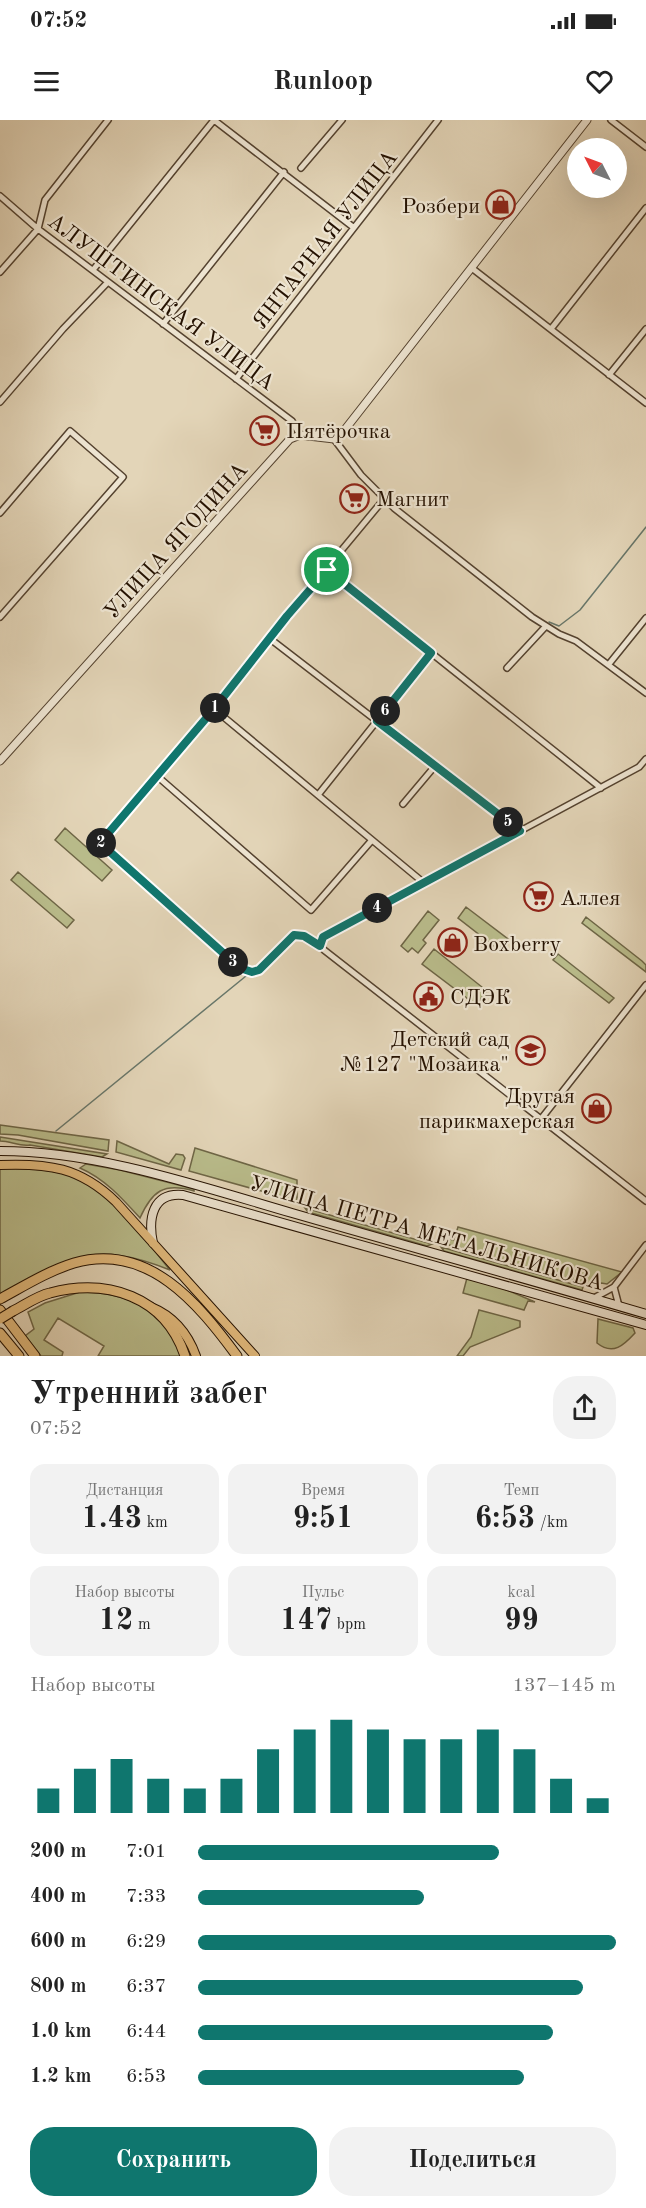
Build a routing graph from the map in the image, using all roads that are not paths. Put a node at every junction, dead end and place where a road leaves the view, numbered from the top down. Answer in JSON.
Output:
{"nodes":[{"id":1,"x":108,"y":120,"type":"edge"},
{"id":2,"x":214,"y":120,"type":"edge"},
{"id":3,"x":342,"y":120,"type":"edge"},
{"id":4,"x":438,"y":120,"type":"edge"},
{"id":5,"x":587,"y":120,"type":"edge"},
{"id":6,"x":611,"y":120,"type":"edge"},
{"id":7,"x":646,"y":147,"type":"edge"},
{"id":8,"x":301,"y":168,"type":"dead end"},
{"id":9,"x":284,"y":172,"type":"junction"},
{"id":10,"x":0,"y":196,"type":"edge"},
{"id":11,"x":646,"y":208,"type":"edge"},
{"id":12,"x":353,"y":227,"type":"junction"},
{"id":13,"x":38,"y":229,"type":"junction"},
{"id":14,"x":472,"y":269,"type":"junction"},
{"id":15,"x":93,"y":270,"type":"junction"},
{"id":16,"x":0,"y":272,"type":"edge"},
{"id":17,"x":108,"y":282,"type":"junction"},
{"id":18,"x":163,"y":324,"type":"junction"},
{"id":19,"x":551,"y":329,"type":"junction"},
{"id":20,"x":646,"y":329,"type":"edge"},
{"id":21,"x":609,"y":375,"type":"junction"},
{"id":22,"x":236,"y":379,"type":"junction"},
{"id":23,"x":0,"y":402,"type":"edge"},
{"id":24,"x":646,"y":403,"type":"edge"},
{"id":25,"x":300,"y":435,"type":"junction"},
{"id":26,"x":334,"y":439,"type":"junction"},
{"id":27,"x":384,"y":499,"type":"junction"},
{"id":28,"x":0,"y":513,"type":"edge"},
{"id":29,"x":327,"y":570,"type":"junction"},
{"id":30,"x":1,"y":614,"type":"edge"},
{"id":31,"x":646,"y":618,"type":"edge"},
{"id":32,"x":546,"y":626,"type":"junction"},
{"id":33,"x":269,"y":638,"type":"junction"},
{"id":34,"x":431,"y":653,"type":"junction"},
{"id":35,"x":609,"y":664,"type":"junction"},
{"id":36,"x":507,"y":668,"type":"dead end"},
{"id":37,"x":646,"y":693,"type":"edge"},
{"id":38,"x":214,"y":709,"type":"junction"},
{"id":39,"x":377,"y":721,"type":"junction"},
{"id":40,"x":646,"y":759,"type":"edge"},
{"id":41,"x":0,"y":761,"type":"edge"},
{"id":42,"x":435,"y":766,"type":"junction"},
{"id":43,"x":157,"y":776,"type":"junction"},
{"id":44,"x":601,"y":788,"type":"junction"},
{"id":45,"x":318,"y":795,"type":"junction"},
{"id":46,"x":403,"y":804,"type":"dead end"},
{"id":47,"x":520,"y":831,"type":"junction"},
{"id":48,"x":372,"y":840,"type":"junction"},
{"id":49,"x":424,"y":883,"type":"junction"},
{"id":50,"x":320,"y":944,"type":"junction"},
{"id":51,"x":646,"y":985,"type":"edge"},
{"id":52,"x":541,"y":1119,"type":"junction"},
{"id":53,"x":0,"y":1151,"type":"edge"},
{"id":54,"x":0,"y":1165,"type":"edge"},
{"id":55,"x":232,"y":1196,"type":"junction"},
{"id":56,"x":646,"y":1201,"type":"edge"},
{"id":57,"x":232,"y":1208,"type":"junction"},
{"id":58,"x":154,"y":1244,"type":"junction"},
{"id":59,"x":646,"y":1245,"type":"edge"},
{"id":60,"x":614,"y":1287,"type":"junction"},
{"id":61,"x":594,"y":1298,"type":"junction"},
{"id":62,"x":0,"y":1299,"type":"edge"},
{"id":63,"x":147,"y":1305,"type":"junction"},
{"id":64,"x":619,"y":1306,"type":"junction"},
{"id":65,"x":0,"y":1310,"type":"edge"},
{"id":66,"x":646,"y":1314,"type":"edge"},
{"id":67,"x":0,"y":1318,"type":"edge"},
{"id":68,"x":646,"y":1325,"type":"edge"},
{"id":69,"x":0,"y":1333,"type":"edge"},
{"id":70,"x":19,"y":1356,"type":"edge"},
{"id":71,"x":35,"y":1356,"type":"edge"},
{"id":72,"x":185,"y":1356,"type":"edge"},
{"id":73,"x":196,"y":1356,"type":"edge"},
{"id":74,"x":237,"y":1356,"type":"edge"},
{"id":75,"x":255,"y":1356,"type":"edge"}],
"edges":[{"from":1,"to":13,"type":"street"},
{"from":2,"to":9,"type":"street"},
{"from":2,"to":15,"type":"street"},
{"from":3,"to":8,"type":"street"},
{"from":4,"to":12,"type":"street","name":"ЯНТАРНАЯ УЛИЦА"},
{"from":5,"to":14,"type":"street"},
{"from":6,"to":7,"type":"street"},
{"from":9,"to":12,"type":"street"},
{"from":9,"to":18,"type":"street"},
{"from":10,"to":13,"type":"street","name":"АЛУШТИНСКАЯ УЛИЦА"},
{"from":11,"to":19,"type":"street"},
{"from":12,"to":22,"type":"street","name":"ЯНТАРНАЯ УЛИЦА"},
{"from":13,"to":15,"type":"street","name":"АЛУШТИНСКАЯ УЛИЦА"},
{"from":13,"to":16,"type":"street"},
{"from":14,"to":19,"type":"street"},
{"from":14,"to":26,"type":"street"},
{"from":15,"to":17,"type":"street","name":"АЛУШТИНСКАЯ УЛИЦА"},
{"from":17,"to":18,"type":"street","name":"АЛУШТИНСКАЯ УЛИЦА"},
{"from":17,"to":23,"type":"street"},
{"from":18,"to":22,"type":"street","name":"АЛУШТИНСКАЯ УЛИЦА"},
{"from":19,"to":21,"type":"street"},
{"from":20,"to":21,"type":"street"},
{"from":21,"to":24,"type":"street"},
{"from":22,"to":25,"type":"street","name":"АЛУШТИНСКАЯ УЛИЦА"},
{"from":25,"to":26,"type":"street"},
{"from":25,"to":41,"type":"street","name":"УЛИЦА ЯГОДИНА"},
{"from":26,"to":27,"type":"street"},
{"from":27,"to":29,"type":"street"},
{"from":27,"to":32,"type":"street"},
{"from":28,"to":30,"type":"street"},
{"from":29,"to":33,"type":"street"},
{"from":29,"to":34,"type":"street"},
{"from":31,"to":35,"type":"street"},
{"from":32,"to":35,"type":"street"},
{"from":32,"to":36,"type":"street"},
{"from":33,"to":38,"type":"street"},
{"from":33,"to":39,"type":"street"},
{"from":34,"to":39,"type":"street"},
{"from":34,"to":44,"type":"street"},
{"from":35,"to":37,"type":"street"},
{"from":38,"to":43,"type":"street"},
{"from":38,"to":45,"type":"street"},
{"from":39,"to":42,"type":"street"},
{"from":39,"to":45,"type":"street"},
{"from":40,"to":44,"type":"street"},
{"from":42,"to":46,"type":"street"},
{"from":42,"to":47,"type":"street"},
{"from":43,"to":48,"type":"street"},
{"from":43,"to":50,"type":"street"},
{"from":44,"to":47,"type":"street"},
{"from":45,"to":48,"type":"street"},
{"from":47,"to":49,"type":"street"},
{"from":48,"to":49,"type":"street"},
{"from":49,"to":50,"type":"street"},
{"from":50,"to":52,"type":"street"},
{"from":51,"to":52,"type":"street"},
{"from":52,"to":56,"type":"street"},
{"from":53,"to":55,"type":"main road","name":"УЛИЦА ПЕТРА МЕТАЛЬНИКОВА"},
{"from":54,"to":58,"type":"main road"},
{"from":55,"to":57,"type":"main road","name":"УЛИЦА ПЕТРА МЕТАЛЬНИКОВА"},
{"from":55,"to":61,"type":"main road","name":"УЛИЦА ПЕТРА МЕТАЛЬНИКОВА"},
{"from":57,"to":58,"type":"main road","name":"УЛИЦА ПЕТРА МЕТАЛЬНИКОВА"},
{"from":57,"to":68,"type":"main road","name":"УЛИЦА ПЕТРА МЕТАЛЬНИКОВА"},
{"from":58,"to":75,"type":"main road"},
{"from":59,"to":60,"type":"street"},
{"from":60,"to":61,"type":"street"},
{"from":60,"to":64,"type":"street"},
{"from":61,"to":64,"type":"main road","name":"УЛИЦА ПЕТРА МЕТАЛЬНИКОВА"},
{"from":62,"to":74,"type":"highway"},
{"from":63,"to":67,"type":"highway","bridge":true},
{"from":63,"to":72,"type":"highway"},
{"from":63,"to":73,"type":"main road"},
{"from":64,"to":66,"type":"main road","name":"УЛИЦА ПЕТРА МЕТАЛЬНИКОВА"},
{"from":65,"to":71,"type":"highway"},
{"from":69,"to":70,"type":"highway"}]}
